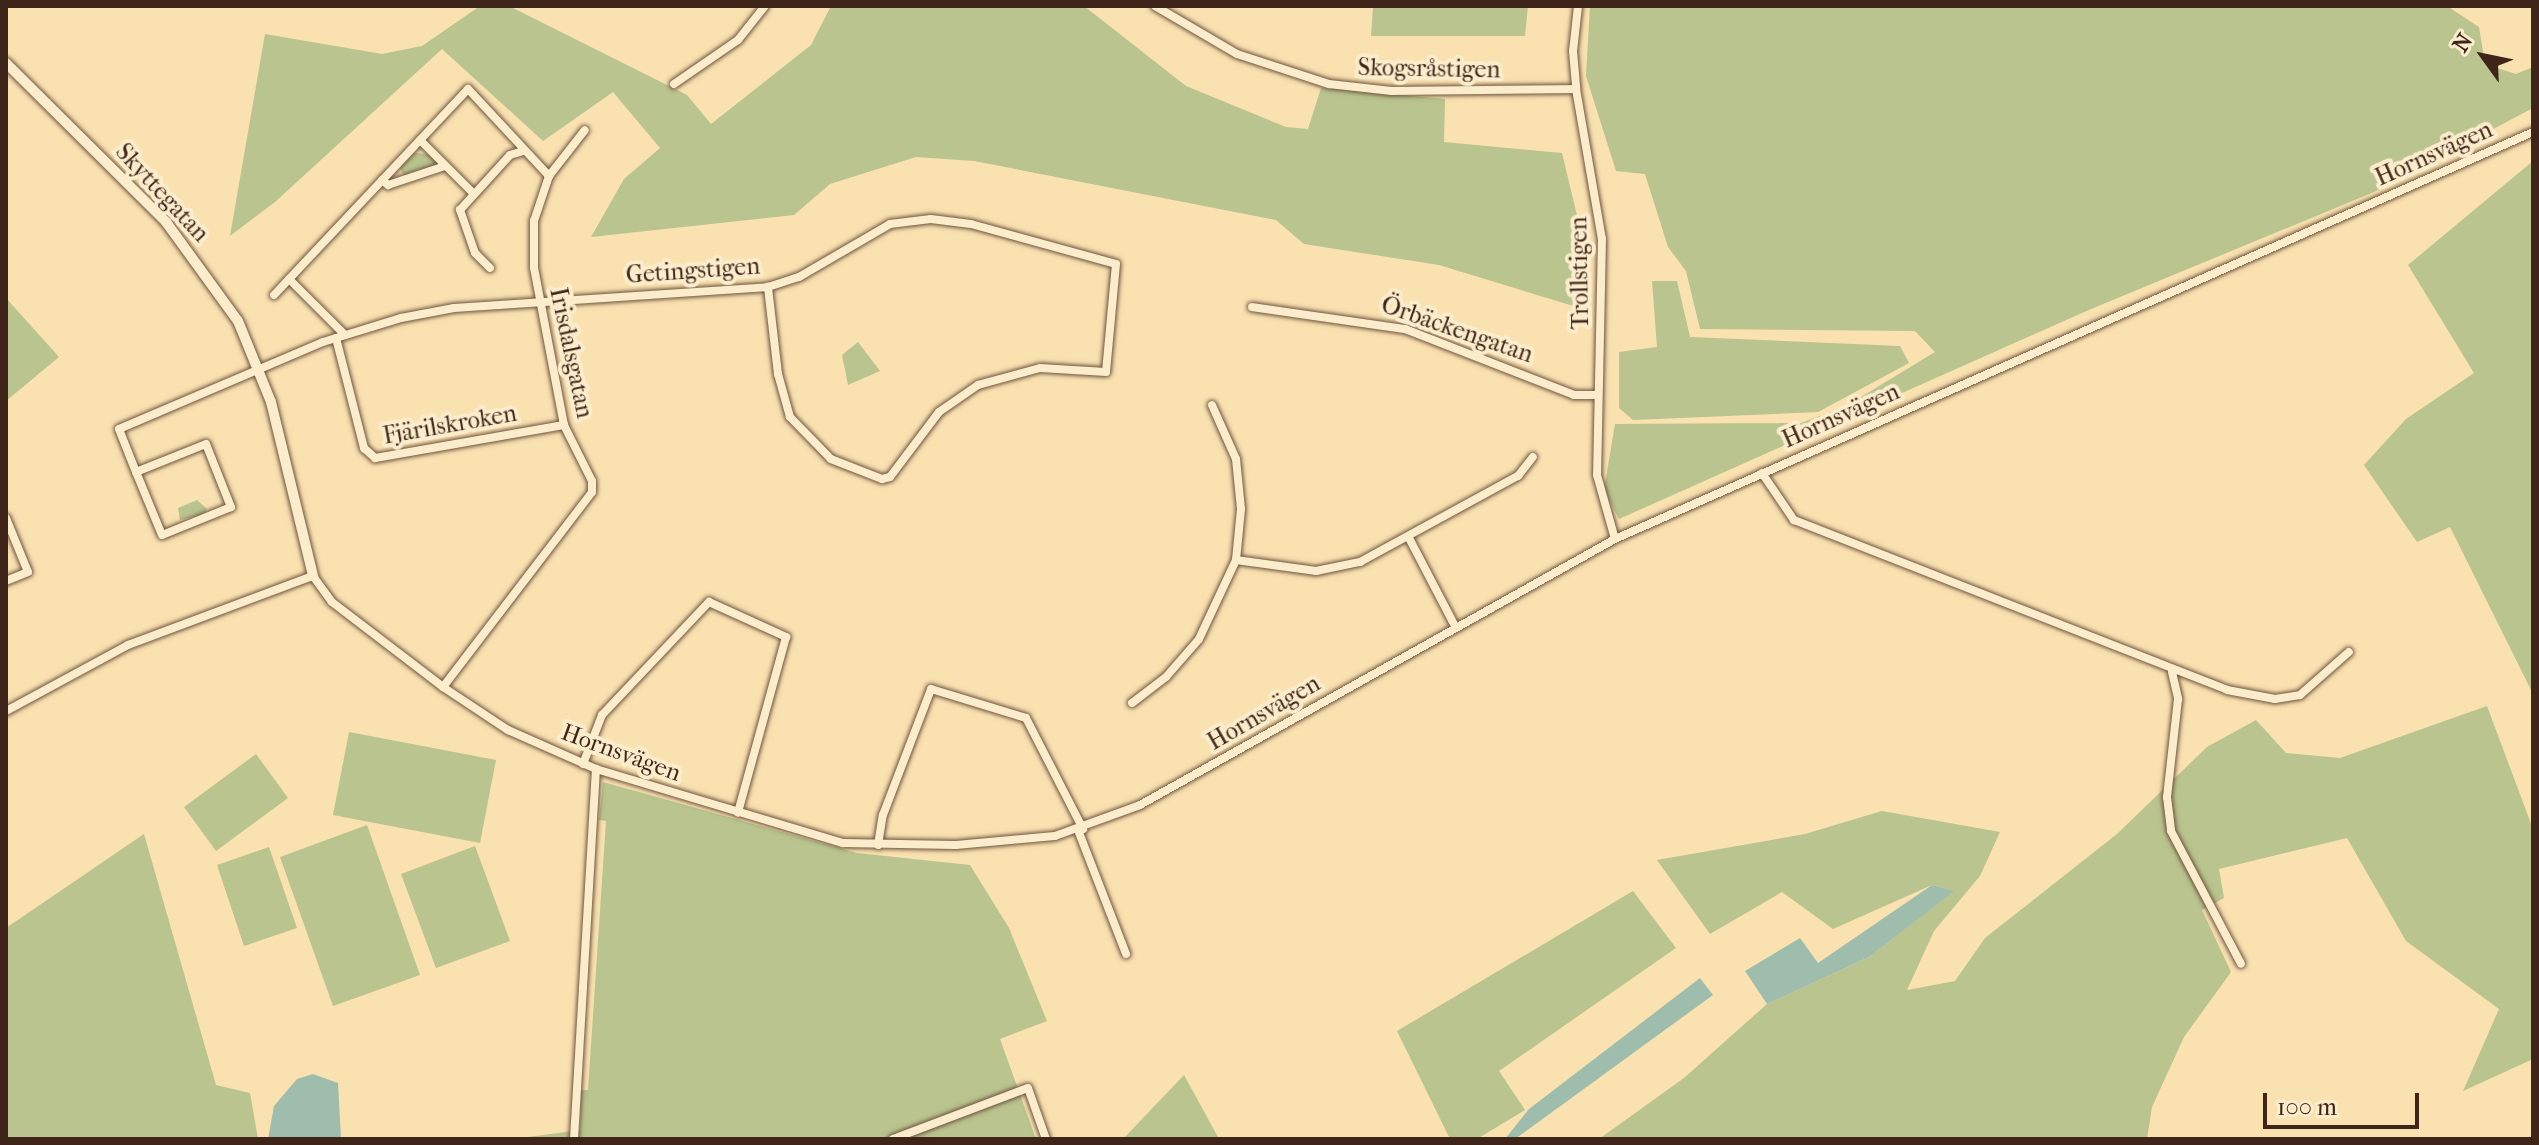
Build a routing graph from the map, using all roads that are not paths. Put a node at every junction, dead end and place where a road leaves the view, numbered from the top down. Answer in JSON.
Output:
{"nodes":[{"id":1,"x":765,"y":6,"type":"edge"},
{"id":2,"x":1155,"y":6,"type":"edge"},
{"id":3,"x":1578,"y":6,"type":"edge"},
{"id":4,"x":6,"y":63,"type":"edge"},
{"id":5,"x":674,"y":84,"type":"dead end"},
{"id":6,"x":1576,"y":89,"type":"junction"},
{"id":7,"x":585,"y":130,"type":"dead end"},
{"id":8,"x":2533,"y":132,"type":"edge"},
{"id":9,"x":420,"y":140,"type":"junction"},
{"id":10,"x":523,"y":151,"type":"junction"},
{"id":11,"x":445,"y":166,"type":"junction"},
{"id":12,"x":549,"y":176,"type":"junction"},
{"id":13,"x":382,"y":180,"type":"junction"},
{"id":14,"x":473,"y":193,"type":"junction"},
{"id":15,"x":490,"y":268,"type":"dead end"},
{"id":16,"x":289,"y":279,"type":"junction"},
{"id":17,"x":768,"y":287,"type":"junction"},
{"id":18,"x":274,"y":295,"type":"dead end"},
{"id":19,"x":537,"y":304,"type":"junction"},
{"id":20,"x":1252,"y":307,"type":"dead end"},
{"id":21,"x":341,"y":336,"type":"junction"},
{"id":22,"x":262,"y":371,"type":"junction"},
{"id":23,"x":1598,"y":395,"type":"junction"},
{"id":24,"x":1212,"y":405,"type":"dead end"},
{"id":25,"x":564,"y":425,"type":"junction"},
{"id":26,"x":1533,"y":457,"type":"dead end"},
{"id":27,"x":136,"y":472,"type":"junction"},
{"id":28,"x":1762,"y":473,"type":"junction"},
{"id":29,"x":6,"y":518,"type":"edge"},
{"id":30,"x":1409,"y":538,"type":"junction"},
{"id":31,"x":1615,"y":539,"type":"junction"},
{"id":32,"x":1236,"y":560,"type":"junction"},
{"id":33,"x":313,"y":576,"type":"junction"},
{"id":34,"x":6,"y":581,"type":"edge"},
{"id":35,"x":1455,"y":626,"type":"junction"},
{"id":36,"x":2349,"y":652,"type":"dead end"},
{"id":37,"x":2172,"y":672,"type":"junction"},
{"id":38,"x":443,"y":687,"type":"junction"},
{"id":39,"x":1132,"y":703,"type":"dead end"},
{"id":40,"x":6,"y":711,"type":"edge"},
{"id":41,"x":583,"y":764,"type":"junction"},
{"id":42,"x":596,"y":769,"type":"junction"},
{"id":43,"x":738,"y":813,"type":"junction"},
{"id":44,"x":1080,"y":830,"type":"junction"},
{"id":45,"x":878,"y":845,"type":"junction"},
{"id":46,"x":1126,"y":954,"type":"dead end"},
{"id":47,"x":2241,"y":964,"type":"dead end"},
{"id":48,"x":574,"y":1139,"type":"edge"},
{"id":49,"x":893,"y":1139,"type":"edge"},
{"id":50,"x":1046,"y":1139,"type":"edge"}],
"edges":[{"from":1,"to":5,"type":"street"},
{"from":2,"to":6,"type":"street","name":"Skogsråstigen"},
{"from":3,"to":6,"type":"street","name":"Trollstigen"},
{"from":4,"to":22,"type":"street","name":"Skyttegatan"},
{"from":6,"to":23,"type":"street","name":"Trollstigen"},
{"from":7,"to":12,"type":"street","name":"Irisdalsgatan"},
{"from":8,"to":28,"type":"street","name":"Hornsvägen"},
{"from":9,"to":10,"type":"street"},
{"from":9,"to":11,"type":"street"},
{"from":9,"to":13,"type":"street"},
{"from":10,"to":12,"type":"street"},
{"from":10,"to":14,"type":"street"},
{"from":11,"to":13,"type":"street"},
{"from":11,"to":14,"type":"street"},
{"from":12,"to":19,"type":"street","name":"Irisdalsgatan"},
{"from":13,"to":16,"type":"street"},
{"from":14,"to":15,"type":"street"},
{"from":16,"to":18,"type":"street"},
{"from":16,"to":21,"type":"street"},
{"from":17,"to":17,"type":"street","name":"Getingstigen"},
{"from":17,"to":19,"type":"street","name":"Getingstigen"},
{"from":19,"to":21,"type":"street","name":"Getingstigen"},
{"from":19,"to":25,"type":"street","name":"Irisdalsgatan"},
{"from":20,"to":23,"type":"street","name":"Örbäckengatan"},
{"from":21,"to":22,"type":"street","name":"Getingstigen"},
{"from":21,"to":25,"type":"street","name":"Fjärilskroken"},
{"from":22,"to":27,"type":"street"},
{"from":22,"to":33,"type":"street","name":"Skyttegatan"},
{"from":23,"to":31,"type":"street","name":"Trollstigen"},
{"from":24,"to":32,"type":"street"},
{"from":25,"to":38,"type":"street","name":"Irisdalsgatan"},
{"from":26,"to":30,"type":"street"},
{"from":27,"to":27,"type":"street"},
{"from":28,"to":31,"type":"street","name":"Hornsvägen"},
{"from":28,"to":37,"type":"street"},
{"from":29,"to":34,"type":"street"},
{"from":30,"to":32,"type":"street"},
{"from":30,"to":35,"type":"street"},
{"from":31,"to":35,"type":"street","name":"Hornsvägen"},
{"from":32,"to":39,"type":"street"},
{"from":33,"to":38,"type":"street","name":"Hornsvägen"},
{"from":33,"to":40,"type":"street"},
{"from":35,"to":44,"type":"street","name":"Hornsvägen"},
{"from":36,"to":37,"type":"street"},
{"from":37,"to":47,"type":"street"},
{"from":38,"to":41,"type":"street","name":"Hornsvägen"},
{"from":41,"to":42,"type":"street","name":"Hornsvägen"},
{"from":41,"to":43,"type":"street"},
{"from":42,"to":43,"type":"street","name":"Hornsvägen"},
{"from":42,"to":48,"type":"street"},
{"from":43,"to":45,"type":"street","name":"Hornsvägen"},
{"from":44,"to":45,"type":"street","name":"Hornsvägen"},
{"from":44,"to":45,"type":"street"},
{"from":44,"to":46,"type":"street"},
{"from":49,"to":50,"type":"street"}]}
